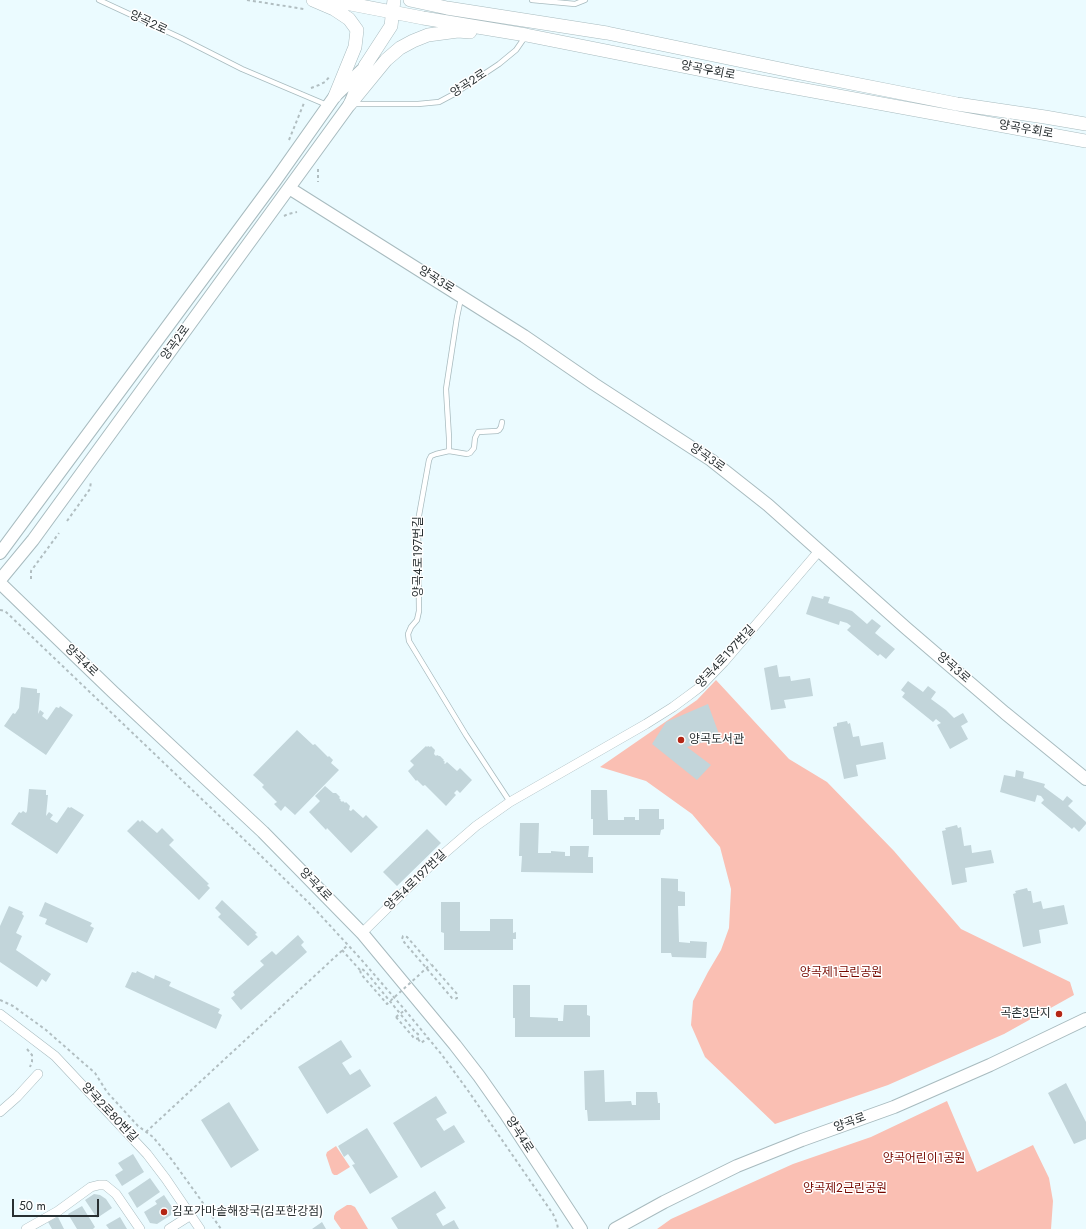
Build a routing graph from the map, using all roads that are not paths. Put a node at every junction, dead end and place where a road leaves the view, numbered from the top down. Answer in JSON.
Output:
{"nodes":[{"id":1,"x":98,"y":0,"type":"edge"},
{"id":2,"x":330,"y":0,"type":"edge"},
{"id":3,"x":410,"y":0,"type":"edge"},
{"id":4,"x":532,"y":0,"type":"edge"},
{"id":5,"x":585,"y":0,"type":"edge"},
{"id":6,"x":309,"y":5,"type":"edge"},
{"id":7,"x":394,"y":6,"type":"edge"},
{"id":8,"x":526,"y":35,"type":"junction"},
{"id":9,"x":365,"y":66,"type":"junction"},
{"id":10,"x":332,"y":101,"type":"junction"},
{"id":11,"x":350,"y":104,"type":"junction"},
{"id":12,"x":1086,"y":124,"type":"edge"},
{"id":13,"x":1086,"y":141,"type":"edge"},
{"id":14,"x":289,"y":188,"type":"junction"},
{"id":15,"x":461,"y":296,"type":"junction"},
{"id":16,"x":502,"y":422,"type":"dead end"},
{"id":17,"x":449,"y":451,"type":"junction"},
{"id":18,"x":819,"y":551,"type":"junction"},
{"id":19,"x":0,"y":553,"type":"edge"},
{"id":20,"x":0,"y":582,"type":"edge"},
{"id":21,"x":1086,"y":779,"type":"edge"},
{"id":22,"x":510,"y":802,"type":"junction"},
{"id":23,"x":362,"y":933,"type":"junction"},
{"id":24,"x":0,"y":1014,"type":"edge"},
{"id":25,"x":1086,"y":1019,"type":"edge"},
{"id":26,"x":38,"y":1074,"type":"dead end"},
{"id":27,"x":0,"y":1112,"type":"edge"},
{"id":28,"x":191,"y":1215,"type":"junction"},
{"id":29,"x":26,"y":1229,"type":"edge"},
{"id":30,"x":140,"y":1229,"type":"edge"},
{"id":31,"x":169,"y":1229,"type":"edge"},
{"id":32,"x":200,"y":1229,"type":"edge"},
{"id":33,"x":581,"y":1229,"type":"edge"},
{"id":34,"x":615,"y":1229,"type":"edge"}],
"edges":[{"from":1,"to":10,"type":"lane","name":"양곡2로"},
{"from":2,"to":7,"type":"main road","name":"양곡우회로"},
{"from":3,"to":12,"type":"main road","name":"양곡우회로"},
{"from":4,"to":5,"type":"lane"},
{"from":6,"to":10,"type":"main road"},
{"from":7,"to":8,"type":"main road","name":"양곡우회로"},
{"from":7,"to":9,"type":"main road","name":"양곡2로"},
{"from":8,"to":11,"type":"lane","name":"양곡2로"},
{"from":8,"to":11,"type":"main road"},
{"from":8,"to":13,"type":"main road","name":"양곡우회로"},
{"from":9,"to":10,"type":"street","name":"양곡2로"},
{"from":9,"to":11,"type":"street","name":"양곡2로"},
{"from":10,"to":19,"type":"street","name":"양곡2로"},
{"from":11,"to":14,"type":"street","name":"양곡2로"},
{"from":14,"to":15,"type":"street","name":"양곡3로"},
{"from":14,"to":20,"type":"street","name":"양곡2로"},
{"from":15,"to":17,"type":"lane"},
{"from":15,"to":18,"type":"street","name":"양곡3로"},
{"from":16,"to":17,"type":"lane"},
{"from":17,"to":22,"type":"lane","name":"양곡4로197번길"},
{"from":18,"to":21,"type":"street","name":"양곡3로"},
{"from":18,"to":22,"type":"street","name":"양곡4로197번길"},
{"from":20,"to":23,"type":"street","name":"양곡4로"},
{"from":22,"to":23,"type":"street","name":"양곡4로197번길"},
{"from":23,"to":33,"type":"street","name":"양곡4로"},
{"from":24,"to":28,"type":"street","name":"양곡2로80번길"},
{"from":25,"to":34,"type":"street","name":"양곡로"},
{"from":26,"to":27,"type":"street"},
{"from":28,"to":31,"type":"street"},
{"from":28,"to":32,"type":"street","name":"양곡2로80번길"},
{"from":29,"to":30,"type":"street"}]}
